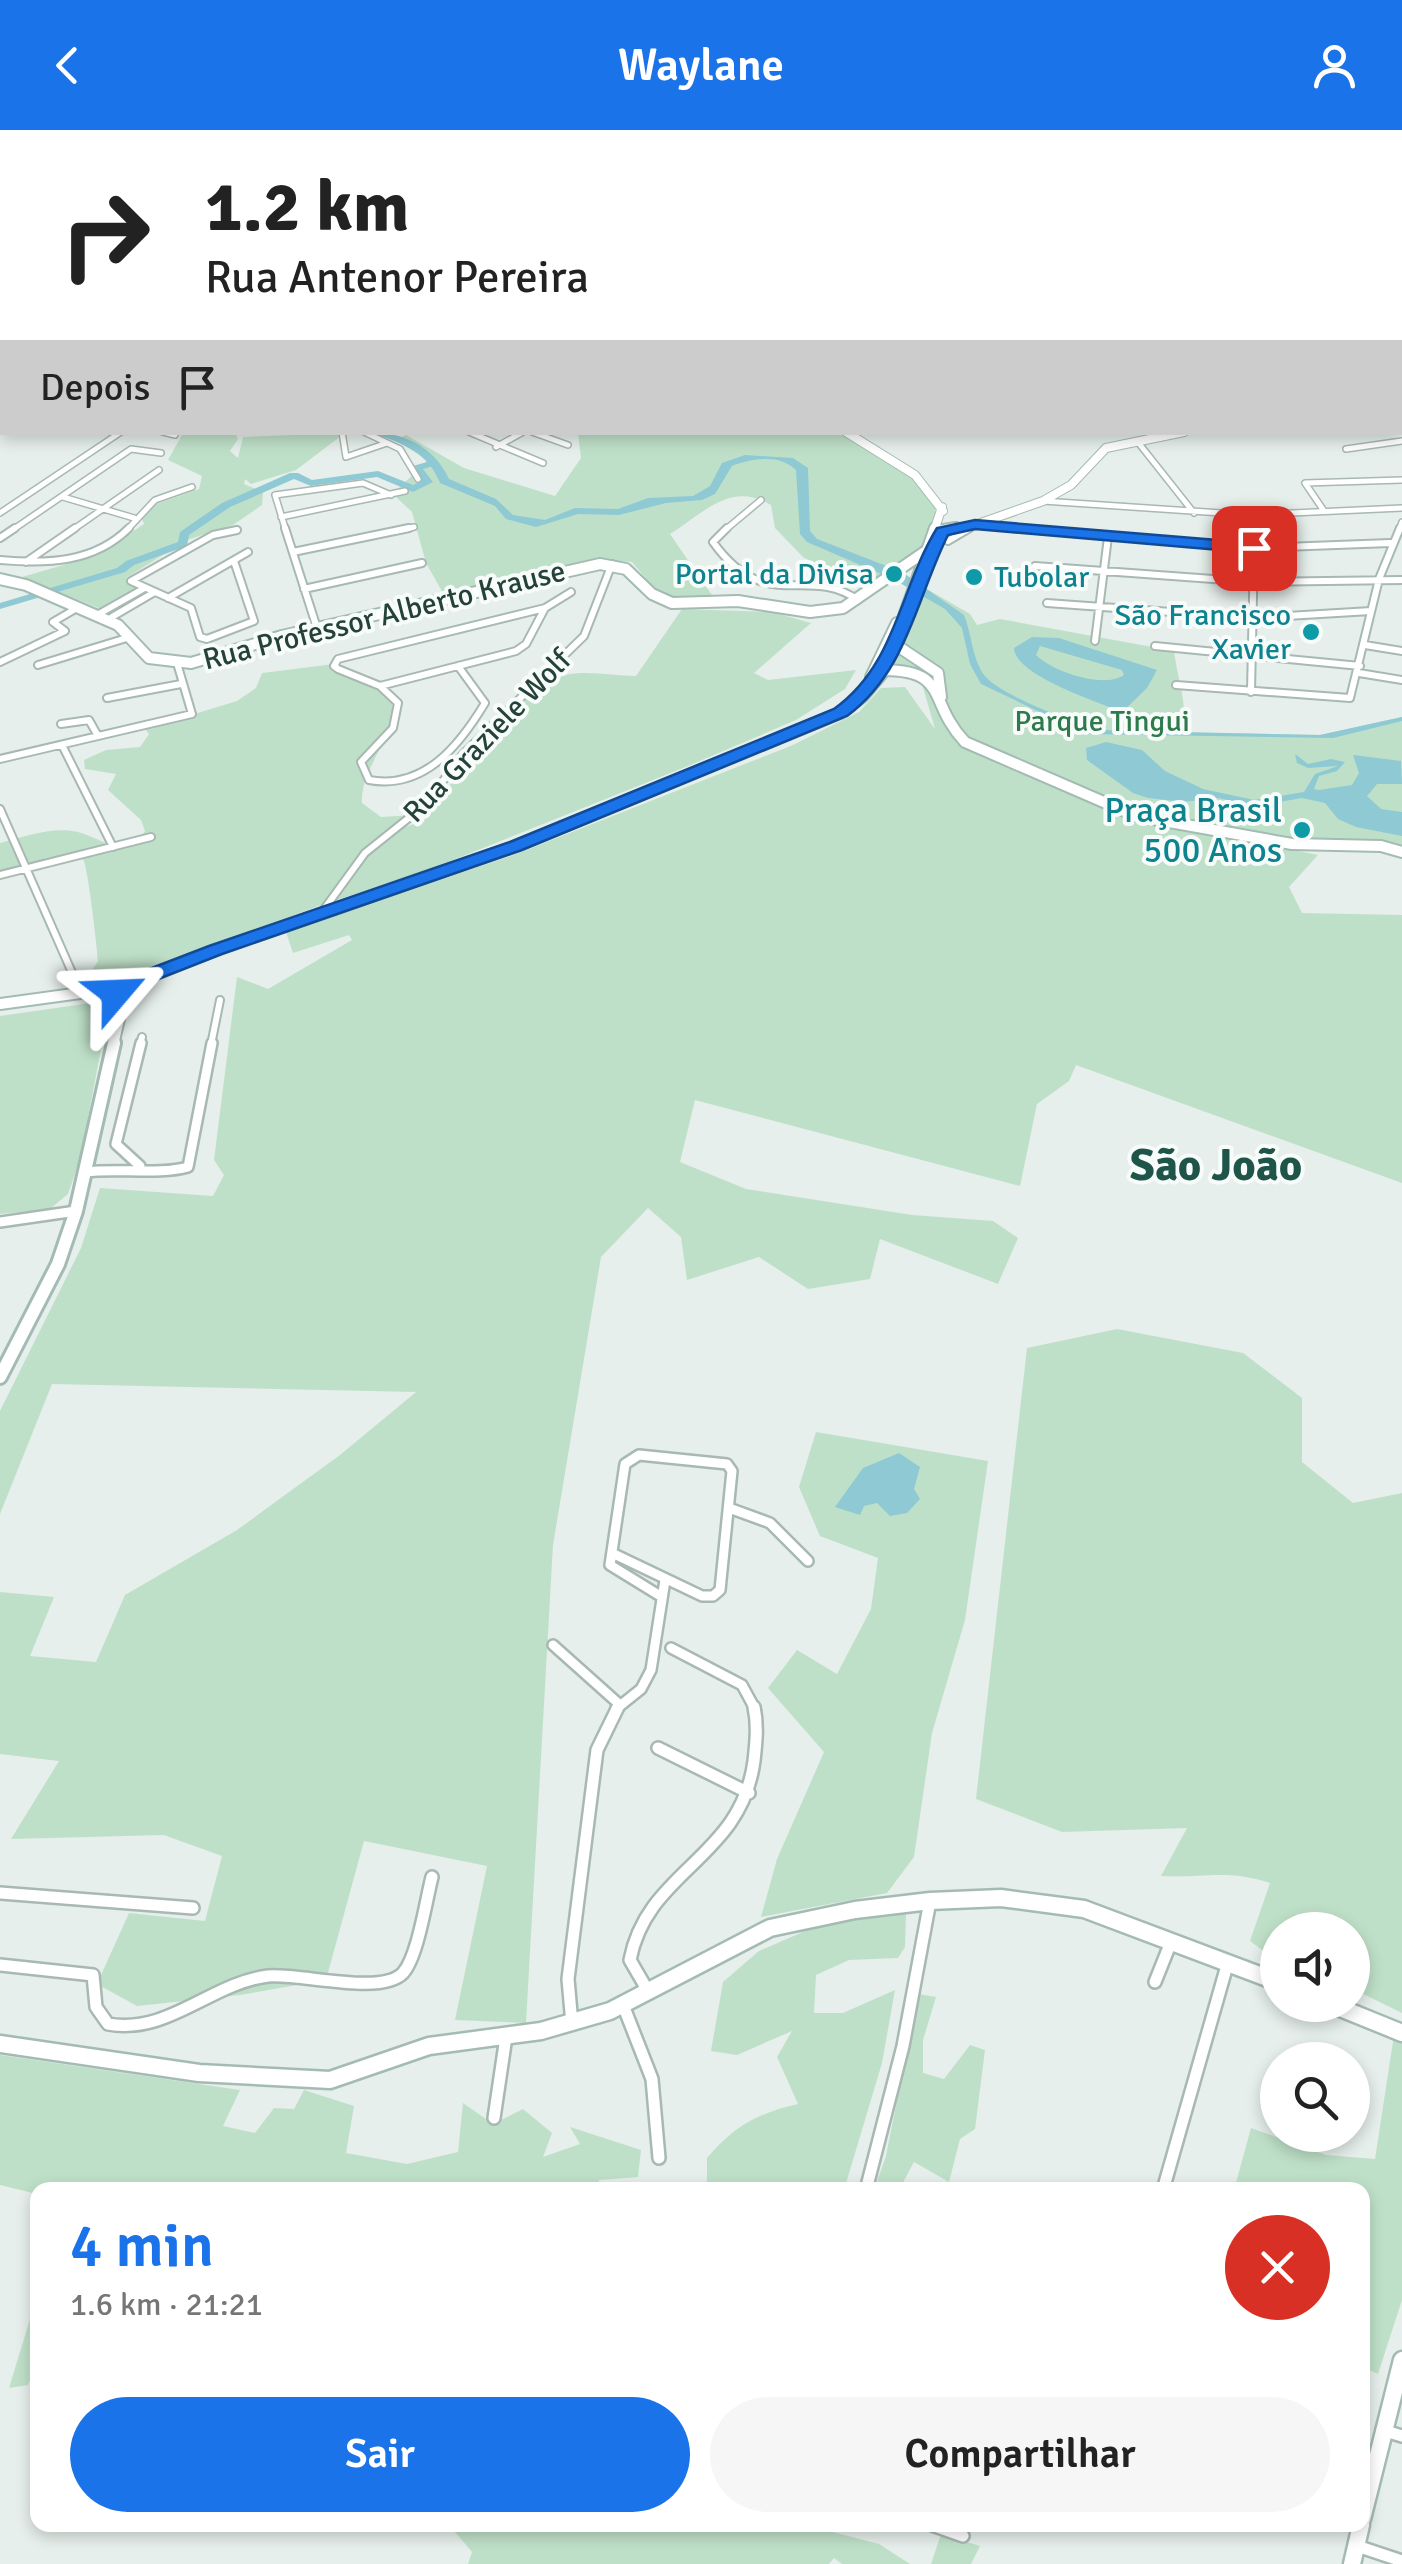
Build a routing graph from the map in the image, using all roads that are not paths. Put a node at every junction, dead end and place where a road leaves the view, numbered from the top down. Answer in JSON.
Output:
{"nodes":[{"id":1,"x":118,"y":435,"type":"edge"},
{"id":2,"x":342,"y":435,"type":"edge"},
{"id":3,"x":370,"y":435,"type":"edge"},
{"id":4,"x":474,"y":435,"type":"edge"},
{"id":5,"x":517,"y":435,"type":"edge"},
{"id":6,"x":540,"y":435,"type":"edge"},
{"id":7,"x":851,"y":435,"type":"edge"},
{"id":8,"x":1164,"y":435,"type":"edge"},
{"id":9,"x":1402,"y":440,"type":"edge"},
{"id":10,"x":1137,"y":441,"type":"junction"},
{"id":11,"x":387,"y":443,"type":"junction"},
{"id":12,"x":568,"y":445,"type":"dead end"},
{"id":13,"x":496,"y":447,"type":"junction"},
{"id":14,"x":1346,"y":449,"type":"dead end"},
{"id":15,"x":161,"y":453,"type":"dead end"},
{"id":16,"x":543,"y":463,"type":"dead end"},
{"id":17,"x":159,"y":470,"type":"dead end"},
{"id":18,"x":418,"y":479,"type":"dead end"},
{"id":19,"x":1402,"y":480,"type":"edge"},
{"id":20,"x":192,"y":487,"type":"dead end"},
{"id":21,"x":404,"y":492,"type":"dead end"},
{"id":22,"x":388,"y":496,"type":"junction"},
{"id":23,"x":63,"y":497,"type":"junction"},
{"id":24,"x":761,"y":500,"type":"dead end"},
{"id":25,"x":1044,"y":501,"type":"junction"},
{"id":26,"x":103,"y":508,"type":"junction"},
{"id":27,"x":1402,"y":508,"type":"edge"},
{"id":28,"x":1324,"y":511,"type":"junction"},
{"id":29,"x":0,"y":512,"type":"edge"},
{"id":30,"x":1194,"y":513,"type":"junction"},
{"id":31,"x":281,"y":517,"type":"junction"},
{"id":32,"x":134,"y":518,"type":"junction"},
{"id":33,"x":1402,"y":522,"type":"edge"},
{"id":34,"x":971,"y":526,"type":"junction"},
{"id":35,"x":414,"y":527,"type":"dead end"},
{"id":36,"x":236,"y":530,"type":"dead end"},
{"id":37,"x":942,"y":531,"type":"junction"},
{"id":38,"x":1108,"y":537,"type":"junction"},
{"id":39,"x":0,"y":538,"type":"edge"},
{"id":40,"x":1390,"y":543,"type":"junction"},
{"id":41,"x":1254,"y":548,"type":"junction"},
{"id":42,"x":928,"y":550,"type":"junction"},
{"id":43,"x":248,"y":552,"type":"dead end"},
{"id":44,"x":293,"y":552,"type":"junction"},
{"id":45,"x":0,"y":560,"type":"edge"},
{"id":46,"x":234,"y":560,"type":"junction"},
{"id":47,"x":26,"y":562,"type":"junction"},
{"id":48,"x":422,"y":563,"type":"dead end"},
{"id":49,"x":612,"y":564,"type":"junction"},
{"id":50,"x":1035,"y":566,"type":"dead end"},
{"id":51,"x":902,"y":569,"type":"junction"},
{"id":52,"x":922,"y":571,"type":"junction"},
{"id":53,"x":1103,"y":571,"type":"junction"},
{"id":54,"x":1380,"y":578,"type":"junction"},
{"id":55,"x":0,"y":579,"type":"edge"},
{"id":56,"x":1402,"y":580,"type":"edge"},
{"id":57,"x":1254,"y":582,"type":"junction"},
{"id":58,"x":184,"y":588,"type":"junction"},
{"id":59,"x":304,"y":588,"type":"junction"},
{"id":60,"x":816,"y":590,"type":"joint"},
{"id":61,"x":149,"y":591,"type":"junction"},
{"id":62,"x":571,"y":592,"type":"dead end"},
{"id":63,"x":856,"y":594,"type":"junction"},
{"id":64,"x":168,"y":598,"type":"junction"},
{"id":65,"x":1047,"y":603,"type":"dead end"},
{"id":66,"x":1099,"y":606,"type":"junction"},
{"id":67,"x":77,"y":608,"type":"junction"},
{"id":68,"x":190,"y":608,"type":"junction"},
{"id":69,"x":545,"y":608,"type":"junction"},
{"id":70,"x":1370,"y":612,"type":"junction"},
{"id":71,"x":105,"y":616,"type":"junction"},
{"id":72,"x":1254,"y":618,"type":"junction"},
{"id":73,"x":316,"y":628,"type":"junction"},
{"id":74,"x":128,"y":634,"type":"junction"},
{"id":75,"x":893,"y":641,"type":"junction"},
{"id":76,"x":1095,"y":642,"type":"dead end"},
{"id":77,"x":1365,"y":645,"type":"junction"},
{"id":78,"x":1155,"y":646,"type":"dead end"},
{"id":79,"x":1402,"y":651,"type":"edge"},
{"id":80,"x":905,"y":655,"type":"junction"},
{"id":81,"x":1252,"y":655,"type":"junction"},
{"id":82,"x":0,"y":662,"type":"edge"},
{"id":83,"x":178,"y":663,"type":"junction"},
{"id":84,"x":38,"y":665,"type":"dead end"},
{"id":85,"x":458,"y":666,"type":"junction"},
{"id":86,"x":886,"y":668,"type":"junction"},
{"id":87,"x":1360,"y":670,"type":"junction"},
{"id":88,"x":1402,"y":680,"type":"edge"},
{"id":89,"x":181,"y":684,"type":"junction"},
{"id":90,"x":1176,"y":685,"type":"dead end"},
{"id":91,"x":380,"y":686,"type":"junction"},
{"id":92,"x":1251,"y":692,"type":"junction"},
{"id":93,"x":107,"y":698,"type":"dead end"},
{"id":94,"x":942,"y":714,"type":"junction"},
{"id":95,"x":62,"y":724,"type":"dead end"},
{"id":96,"x":470,"y":727,"type":"junction"},
{"id":97,"x":486,"y":731,"type":"junction"},
{"id":98,"x":98,"y":736,"type":"junction"},
{"id":99,"x":62,"y":745,"type":"junction"},
{"id":100,"x":0,"y":759,"type":"edge"},
{"id":101,"x":0,"y":809,"type":"edge"},
{"id":102,"x":151,"y":837,"type":"dead end"},
{"id":103,"x":113,"y":847,"type":"junction"},
{"id":104,"x":1402,"y":852,"type":"edge"},
{"id":105,"x":28,"y":868,"type":"junction"},
{"id":106,"x":0,"y":875,"type":"edge"},
{"id":107,"x":336,"y":890,"type":"junction"},
{"id":108,"x":349,"y":904,"type":"junction"},
{"id":109,"x":322,"y":912,"type":"junction"},
{"id":110,"x":121,"y":991,"type":"junction"},
{"id":111,"x":82,"y":992,"type":"junction"},
{"id":112,"x":220,"y":1000,"type":"dead end"},
{"id":113,"x":0,"y":1004,"type":"edge"},
{"id":114,"x":142,"y":1037,"type":"dead end"},
{"id":115,"x":143,"y":1168,"type":"junction"},
{"id":116,"x":85,"y":1172,"type":"junction"},
{"id":117,"x":76,"y":1210,"type":"junction"},
{"id":118,"x":0,"y":1222,"type":"edge"},
{"id":119,"x":0,"y":1377,"type":"edge"},
{"id":120,"x":729,"y":1508,"type":"junction"},
{"id":121,"x":612,"y":1553,"type":"junction"},
{"id":122,"x":808,"y":1561,"type":"dead end"},
{"id":123,"x":665,"y":1580,"type":"junction"},
{"id":124,"x":662,"y":1596,"type":"junction"},
{"id":125,"x":552,"y":1645,"type":"dead end"},
{"id":126,"x":670,"y":1648,"type":"dead end"},
{"id":127,"x":618,"y":1704,"type":"junction"},
{"id":128,"x":658,"y":1748,"type":"dead end"},
{"id":129,"x":749,"y":1793,"type":"junction"},
{"id":130,"x":432,"y":1876,"type":"dead end"},
{"id":131,"x":0,"y":1892,"type":"edge"},
{"id":132,"x":930,"y":1901,"type":"junction"},
{"id":133,"x":193,"y":1908,"type":"dead end"},
{"id":134,"x":1172,"y":1939,"type":"junction"},
{"id":135,"x":1228,"y":1962,"type":"junction"},
{"id":136,"x":0,"y":1964,"type":"edge"},
{"id":137,"x":1260,"y":1975,"type":"edge"},
{"id":138,"x":1155,"y":1982,"type":"dead end"},
{"id":139,"x":649,"y":1992,"type":"junction"},
{"id":140,"x":623,"y":2005,"type":"junction"},
{"id":141,"x":1370,"y":2020,"type":"edge"},
{"id":142,"x":572,"y":2024,"type":"junction"},
{"id":143,"x":1402,"y":2033,"type":"edge"},
{"id":144,"x":506,"y":2034,"type":"junction"},
{"id":145,"x":0,"y":2044,"type":"edge"},
{"id":146,"x":494,"y":2118,"type":"dead end"},
{"id":147,"x":659,"y":2158,"type":"dead end"},
{"id":148,"x":868,"y":2182,"type":"edge"},
{"id":149,"x":1165,"y":2182,"type":"edge"},
{"id":150,"x":1402,"y":2360,"type":"edge"},
{"id":151,"x":1402,"y":2436,"type":"edge"},
{"id":152,"x":1375,"y":2440,"type":"edge"},
{"id":153,"x":1370,"y":2472,"type":"edge"},
{"id":154,"x":952,"y":2532,"type":"edge"},
{"id":155,"x":963,"y":2536,"type":"dead end"},
{"id":156,"x":1354,"y":2555,"type":"edge"},
{"id":157,"x":1402,"y":2561,"type":"edge"}],
"edges":[{"from":1,"to":29,"type":"street"},
{"from":2,"to":11,"type":"street"},
{"from":3,"to":11,"type":"street"},
{"from":4,"to":13,"type":"street"},
{"from":5,"to":13,"type":"street"},
{"from":6,"to":12,"type":"street"},
{"from":7,"to":37,"type":"street"},
{"from":8,"to":10,"type":"street"},
{"from":9,"to":14,"type":"street"},
{"from":10,"to":25,"type":"street"},
{"from":10,"to":30,"type":"street"},
{"from":11,"to":18,"type":"street"},
{"from":13,"to":16,"type":"street"},
{"from":15,"to":23,"type":"street"},
{"from":17,"to":26,"type":"street"},
{"from":19,"to":28,"type":"street"},
{"from":20,"to":32,"type":"street"},
{"from":21,"to":22,"type":"street"},
{"from":22,"to":31,"type":"street"},
{"from":22,"to":31,"type":"street"},
{"from":23,"to":26,"type":"street"},
{"from":23,"to":39,"type":"street"},
{"from":24,"to":60,"type":"street"},
{"from":25,"to":30,"type":"street"},
{"from":25,"to":34,"type":"street"},
{"from":26,"to":32,"type":"street"},
{"from":26,"to":47,"type":"street"},
{"from":27,"to":28,"type":"street"},
{"from":28,"to":30,"type":"street"},
{"from":31,"to":44,"type":"street"},
{"from":32,"to":47,"type":"street"},
{"from":33,"to":40,"type":"street"},
{"from":34,"to":37,"type":"street"},
{"from":34,"to":38,"type":"street"},
{"from":35,"to":44,"type":"street"},
{"from":36,"to":61,"type":"street"},
{"from":37,"to":42,"type":"street"},
{"from":37,"to":52,"type":"street"},
{"from":38,"to":41,"type":"street"},
{"from":38,"to":53,"type":"street"},
{"from":40,"to":41,"type":"street"},
{"from":40,"to":54,"type":"street"},
{"from":41,"to":57,"type":"street"},
{"from":42,"to":51,"type":"street"},
{"from":42,"to":52,"type":"street"},
{"from":43,"to":46,"type":"street"},
{"from":44,"to":59,"type":"street"},
{"from":45,"to":47,"type":"street"},
{"from":46,"to":58,"type":"street"},
{"from":46,"to":68,"type":"street"},
{"from":48,"to":59,"type":"street"},
{"from":49,"to":63,"type":"street"},
{"from":49,"to":73,"type":"street","name":"Rua Professor Alberto Krause"},
{"from":49,"to":97,"type":"street","name":"Rua Graziele Wolf"},
{"from":50,"to":53,"type":"street"},
{"from":51,"to":52,"type":"street"},
{"from":51,"to":63,"type":"street"},
{"from":52,"to":75,"type":"street"},
{"from":53,"to":57,"type":"street"},
{"from":53,"to":66,"type":"street"},
{"from":54,"to":56,"type":"street"},
{"from":54,"to":57,"type":"street"},
{"from":54,"to":70,"type":"street"},
{"from":55,"to":67,"type":"street","name":"Rua Professor Alberto Krause"},
{"from":57,"to":72,"type":"street"},
{"from":58,"to":64,"type":"street"},
{"from":58,"to":68,"type":"street"},
{"from":59,"to":73,"type":"street"},
{"from":60,"to":63,"type":"street"},
{"from":61,"to":64,"type":"street"},
{"from":61,"to":71,"type":"street"},
{"from":61,"to":71,"type":"street"},
{"from":62,"to":69,"type":"street"},
{"from":64,"to":68,"type":"street"},
{"from":65,"to":66,"type":"street"},
{"from":66,"to":72,"type":"street"},
{"from":66,"to":76,"type":"street"},
{"from":67,"to":71,"type":"street","name":"Rua Professor Alberto Krause"},
{"from":67,"to":82,"type":"street"},
{"from":69,"to":85,"type":"street"},
{"from":69,"to":91,"type":"street"},
{"from":70,"to":72,"type":"street"},
{"from":70,"to":77,"type":"street"},
{"from":71,"to":74,"type":"street","name":"Rua Professor Alberto Krause"},
{"from":72,"to":81,"type":"street"},
{"from":73,"to":83,"type":"street","name":"Rua Professor Alberto Krause"},
{"from":74,"to":83,"type":"street","name":"Rua Professor Alberto Krause"},
{"from":74,"to":84,"type":"street"},
{"from":75,"to":80,"type":"street"},
{"from":75,"to":86,"type":"street"},
{"from":77,"to":79,"type":"street"},
{"from":77,"to":87,"type":"street"},
{"from":78,"to":81,"type":"street"},
{"from":80,"to":86,"type":"street"},
{"from":80,"to":94,"type":"street"},
{"from":81,"to":87,"type":"street"},
{"from":81,"to":92,"type":"street"},
{"from":83,"to":89,"type":"street"},
{"from":85,"to":91,"type":"street"},
{"from":85,"to":96,"type":"street"},
{"from":86,"to":94,"type":"street"},
{"from":86,"to":108,"type":"street"},
{"from":87,"to":88,"type":"street"},
{"from":87,"to":92,"type":"street"},
{"from":89,"to":93,"type":"street"},
{"from":89,"to":98,"type":"street"},
{"from":90,"to":92,"type":"street"},
{"from":91,"to":96,"type":"street"},
{"from":94,"to":104,"type":"street"},
{"from":95,"to":98,"type":"street"},
{"from":96,"to":97,"type":"street"},
{"from":97,"to":107,"type":"street","name":"Rua Graziele Wolf"},
{"from":98,"to":99,"type":"street"},
{"from":99,"to":100,"type":"street"},
{"from":99,"to":103,"type":"street"},
{"from":101,"to":105,"type":"street"},
{"from":102,"to":103,"type":"street"},
{"from":103,"to":105,"type":"street"},
{"from":105,"to":106,"type":"street"},
{"from":105,"to":111,"type":"street"},
{"from":107,"to":108,"type":"street"},
{"from":107,"to":109,"type":"street","name":"Rua Graziele Wolf"},
{"from":108,"to":109,"type":"street"},
{"from":109,"to":110,"type":"street"},
{"from":110,"to":111,"type":"street"},
{"from":110,"to":116,"type":"street"},
{"from":111,"to":113,"type":"street"},
{"from":112,"to":115,"type":"street"},
{"from":114,"to":115,"type":"street"},
{"from":115,"to":116,"type":"street"},
{"from":116,"to":117,"type":"street"},
{"from":117,"to":118,"type":"street"},
{"from":117,"to":119,"type":"street"},
{"from":120,"to":121,"type":"street"},
{"from":120,"to":122,"type":"street"},
{"from":120,"to":123,"type":"street"},
{"from":121,"to":123,"type":"street"},
{"from":121,"to":124,"type":"street"},
{"from":123,"to":124,"type":"street"},
{"from":124,"to":127,"type":"street"},
{"from":125,"to":127,"type":"street"},
{"from":126,"to":129,"type":"street"},
{"from":127,"to":142,"type":"street"},
{"from":128,"to":129,"type":"street"},
{"from":129,"to":139,"type":"street"},
{"from":130,"to":136,"type":"street"},
{"from":131,"to":133,"type":"street"},
{"from":132,"to":134,"type":"street"},
{"from":132,"to":139,"type":"street"},
{"from":132,"to":148,"type":"street"},
{"from":134,"to":135,"type":"street"},
{"from":134,"to":138,"type":"street"},
{"from":135,"to":137,"type":"street"},
{"from":135,"to":149,"type":"street"},
{"from":139,"to":140,"type":"street"},
{"from":140,"to":142,"type":"street"},
{"from":140,"to":147,"type":"street"},
{"from":141,"to":143,"type":"street"},
{"from":142,"to":144,"type":"street"},
{"from":144,"to":145,"type":"street"},
{"from":144,"to":146,"type":"street"},
{"from":150,"to":152,"type":"street"},
{"from":151,"to":152,"type":"street"},
{"from":152,"to":153,"type":"street"},
{"from":154,"to":155,"type":"street"},
{"from":156,"to":157,"type":"street"}]}
